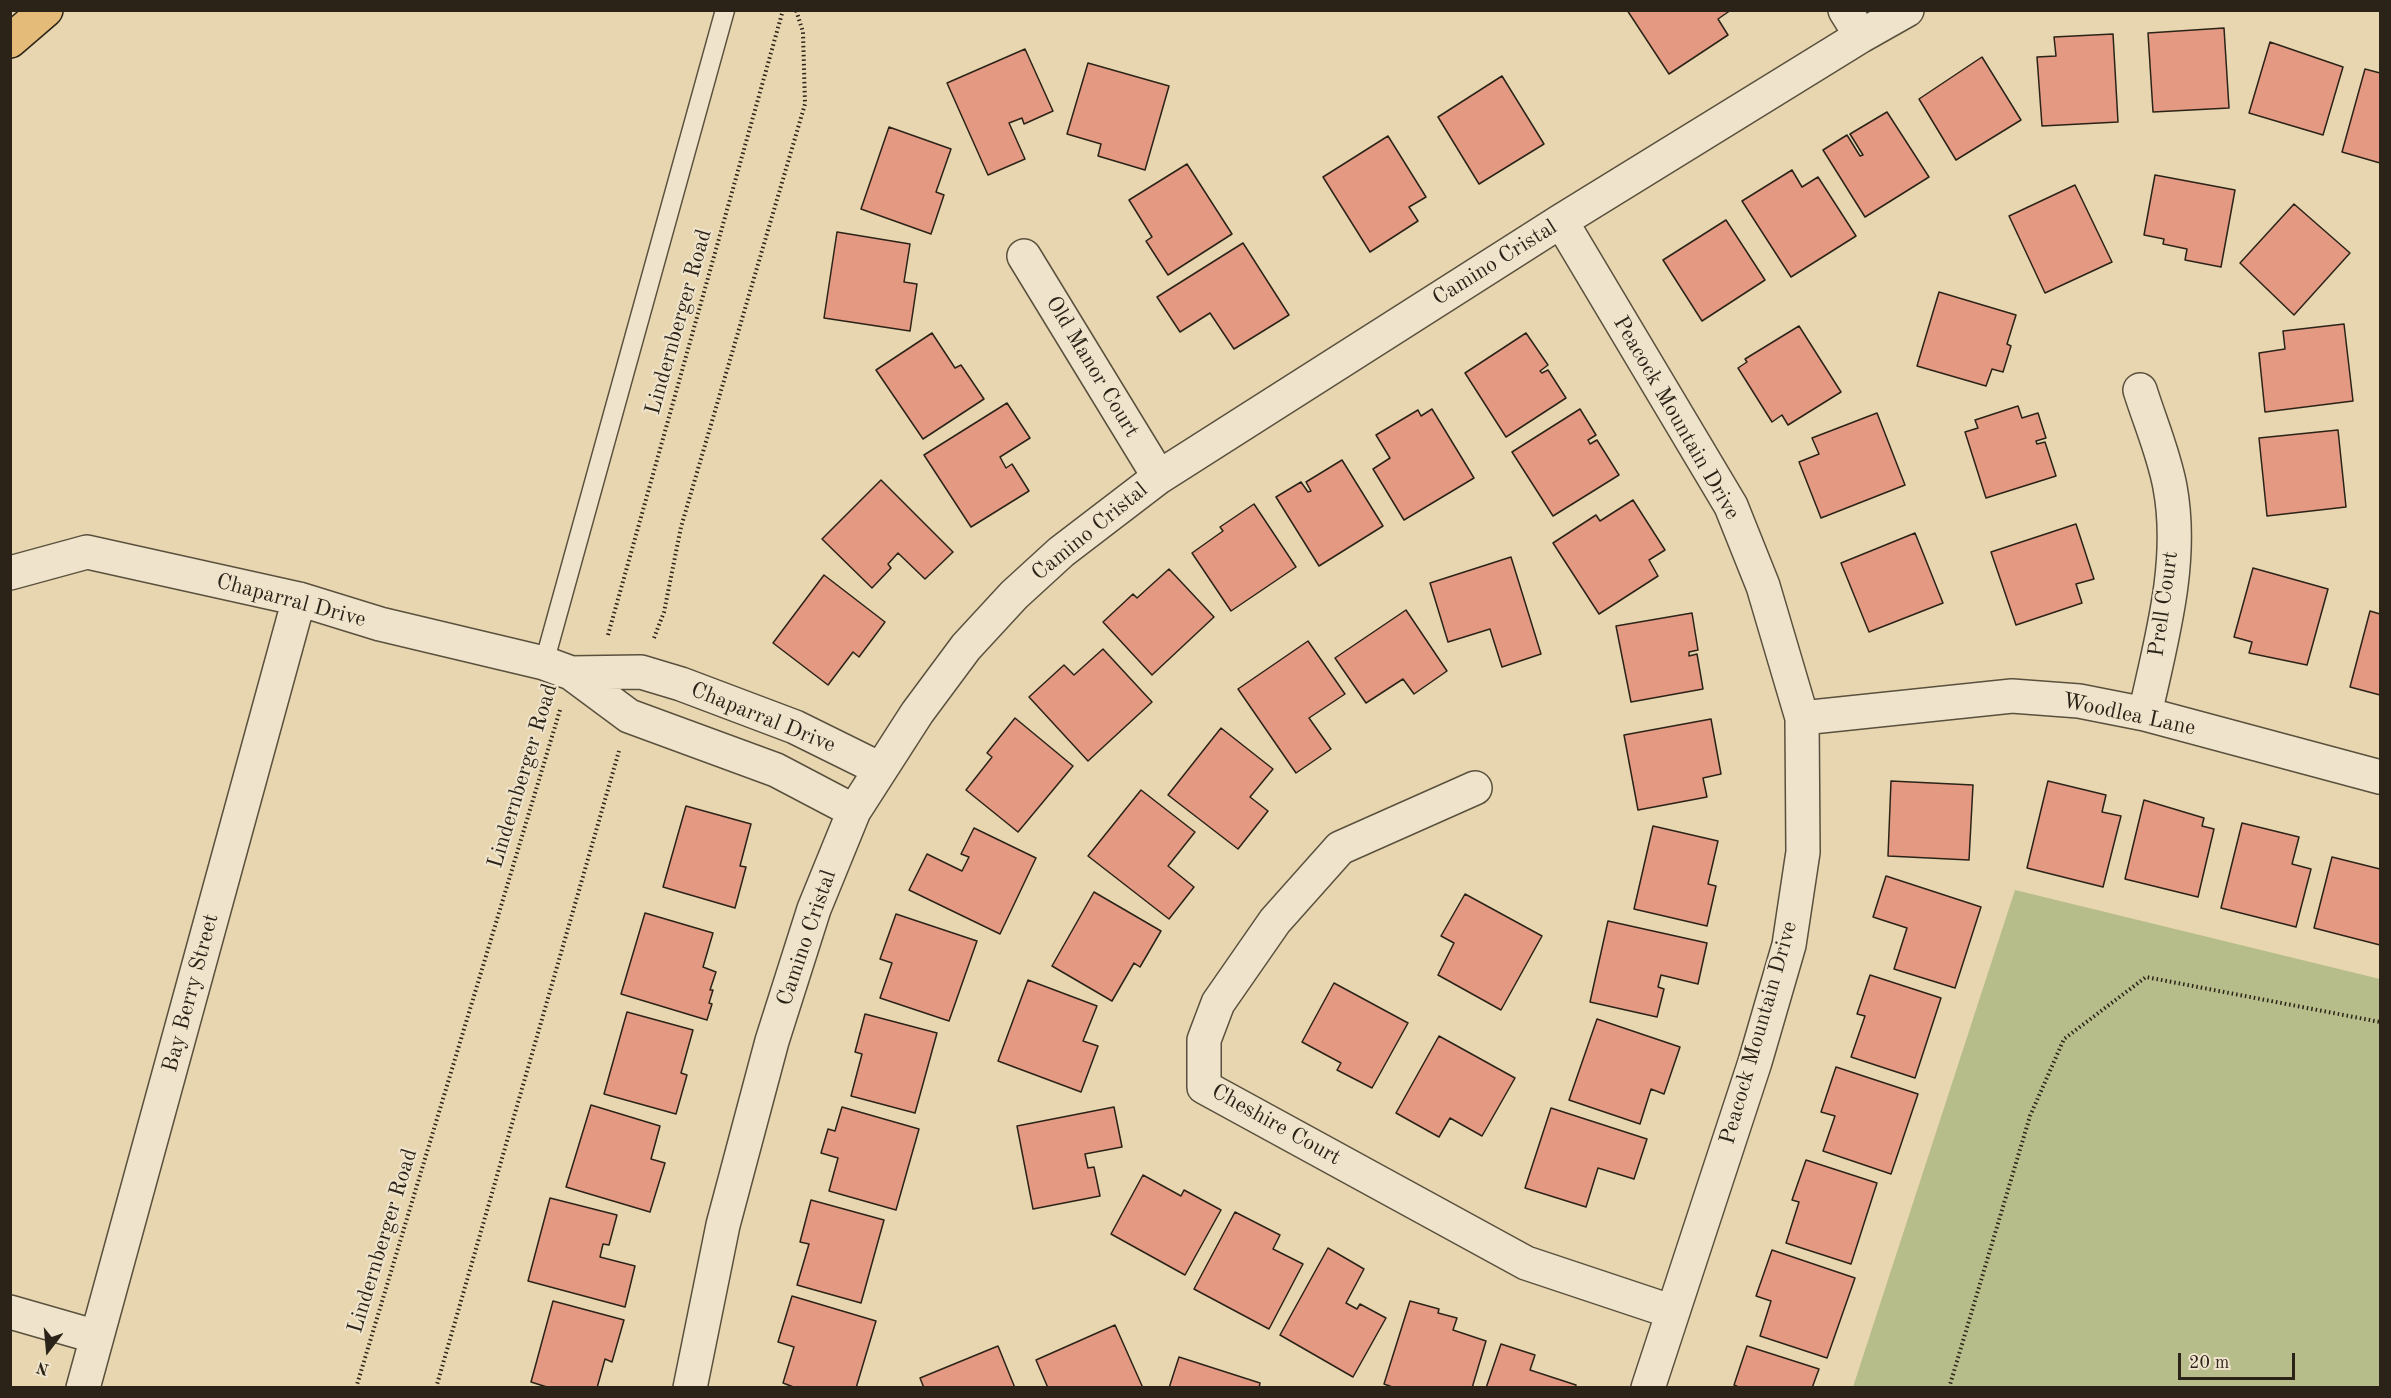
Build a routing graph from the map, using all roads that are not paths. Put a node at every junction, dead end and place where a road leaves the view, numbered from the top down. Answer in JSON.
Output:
{"nodes":[{"id":1,"x":46,"y":10,"type":"edge"},
{"id":2,"x":725,"y":10,"type":"edge"},
{"id":3,"x":1907,"y":10,"type":"edge"},
{"id":4,"x":1853,"y":23,"type":"edge"},
{"id":5,"x":10,"y":41,"type":"edge"},
{"id":6,"x":1561,"y":221,"type":"junction"},
{"id":7,"x":1024,"y":256,"type":"dead end"},
{"id":8,"x":2140,"y":390,"type":"dead end"},
{"id":9,"x":1159,"y":477,"type":"junction"},
{"id":10,"x":10,"y":573,"type":"edge"},
{"id":11,"x":299,"y":599,"type":"junction"},
{"id":12,"x":558,"y":668,"type":"junction"},
{"id":13,"x":2145,"y":714,"type":"junction"},
{"id":14,"x":1802,"y":718,"type":"junction"},
{"id":15,"x":880,"y":769,"type":"junction"},
{"id":16,"x":2380,"y":777,"type":"edge"},
{"id":17,"x":1475,"y":788,"type":"dead end"},
{"id":18,"x":854,"y":811,"type":"junction"},
{"id":19,"x":1673,"y":1311,"type":"junction"},
{"id":20,"x":10,"y":1312,"type":"edge"},
{"id":21,"x":97,"y":1337,"type":"junction"},
{"id":22,"x":83,"y":1388,"type":"edge"},
{"id":23,"x":690,"y":1388,"type":"edge"},
{"id":24,"x":1648,"y":1388,"type":"edge"}],
"edges":[{"from":1,"to":5,"type":"main road"},
{"from":2,"to":12,"type":"lane"},
{"from":3,"to":4,"type":"street","name":"Camino Cristal"},
{"from":4,"to":6,"type":"street","name":"Camino Cristal"},
{"from":6,"to":9,"type":"street","name":"Camino Cristal"},
{"from":6,"to":14,"type":"street","name":"Peacock Mountain Drive"},
{"from":7,"to":9,"type":"street","name":"Old Manor Court"},
{"from":8,"to":13,"type":"street","name":"Prell Court"},
{"from":9,"to":15,"type":"street","name":"Camino Cristal"},
{"from":10,"to":11,"type":"street","name":"Chaparral Drive"},
{"from":11,"to":12,"type":"street","name":"Chaparral Drive"},
{"from":11,"to":21,"type":"street","name":"Bay Berry Street"},
{"from":12,"to":15,"type":"street","name":"Chaparral Drive"},
{"from":12,"to":18,"type":"street","name":"Chaparral Drive"},
{"from":13,"to":14,"type":"street","name":"Woodlea Lane"},
{"from":13,"to":16,"type":"street","name":"Woodlea Lane"},
{"from":14,"to":19,"type":"street","name":"Peacock Mountain Drive"},
{"from":15,"to":18,"type":"street","name":"Camino Cristal"},
{"from":17,"to":19,"type":"street","name":"Cheshire Court"},
{"from":18,"to":23,"type":"street","name":"Camino Cristal"},
{"from":19,"to":24,"type":"street","name":"Peacock Mountain Drive"},
{"from":20,"to":21,"type":"street"},
{"from":21,"to":22,"type":"street","name":"Bay Berry Street"}]}
